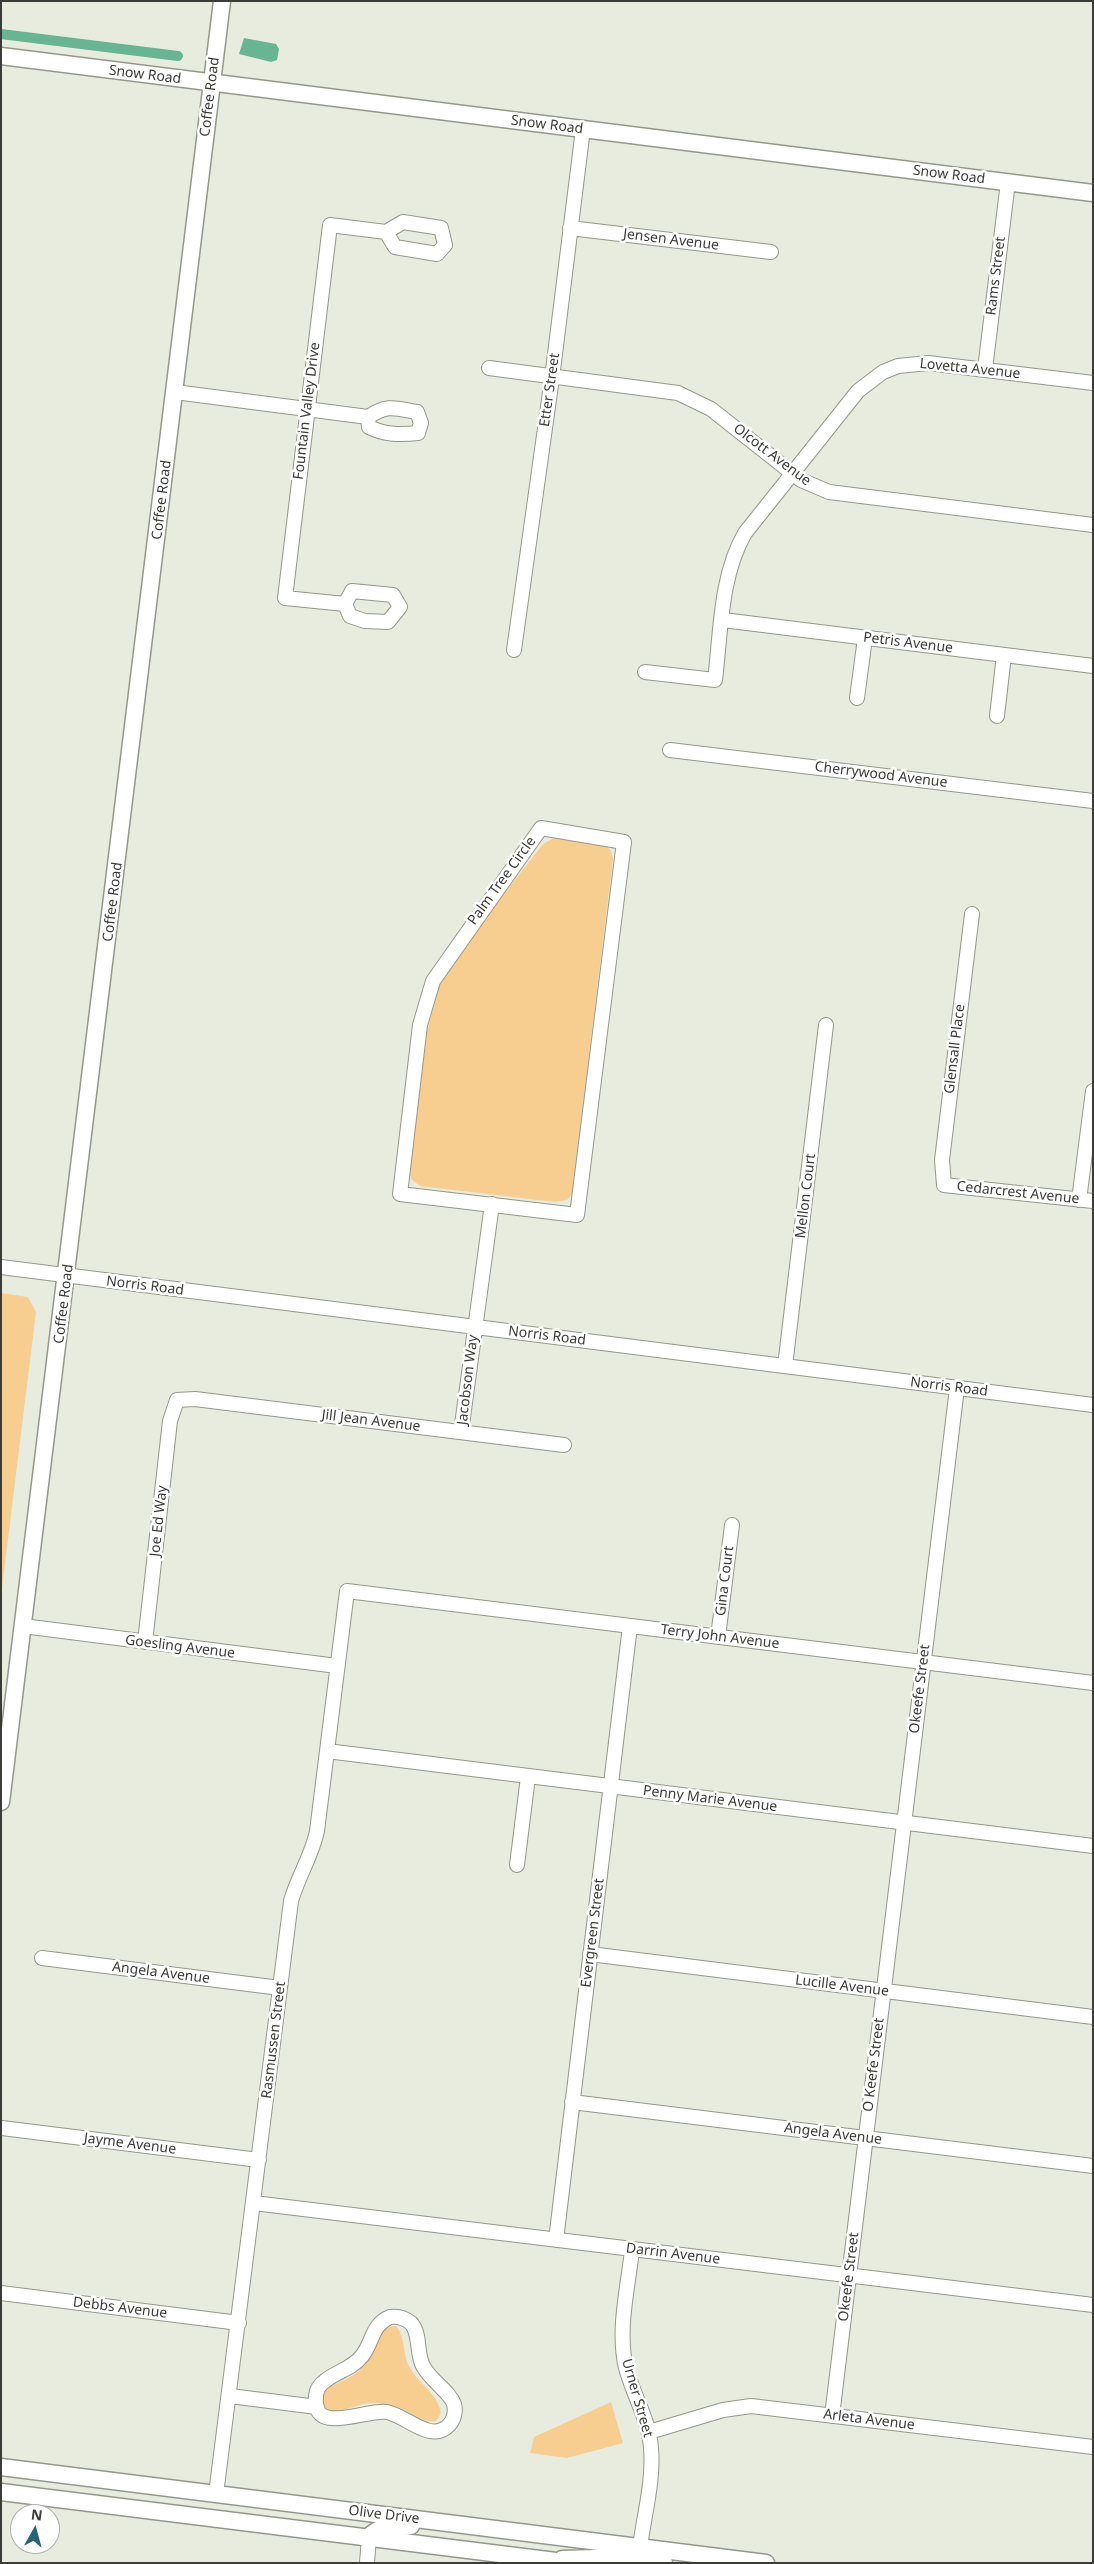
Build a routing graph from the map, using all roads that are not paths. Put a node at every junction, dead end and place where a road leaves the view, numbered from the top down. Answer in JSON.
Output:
{"nodes":[{"id":1,"x":222,"y":1,"type":"edge"},
{"id":2,"x":1,"y":56,"type":"edge"},
{"id":3,"x":212,"y":83,"type":"junction"},
{"id":4,"x":583,"y":130,"type":"junction"},
{"id":5,"x":1008,"y":182,"type":"junction"},
{"id":6,"x":1093,"y":193,"type":"edge"},
{"id":7,"x":570,"y":228,"type":"junction"},
{"id":8,"x":386,"y":232,"type":"dead end"},
{"id":9,"x":771,"y":252,"type":"dead end"},
{"id":10,"x":489,"y":368,"type":"dead end"},
{"id":11,"x":985,"y":369,"type":"junction"},
{"id":12,"x":552,"y":378,"type":"junction"},
{"id":13,"x":1093,"y":383,"type":"edge"},
{"id":14,"x":175,"y":392,"type":"junction"},
{"id":15,"x":308,"y":410,"type":"junction"},
{"id":16,"x":368,"y":418,"type":"dead end"},
{"id":17,"x":792,"y":474,"type":"junction"},
{"id":18,"x":1093,"y":524,"type":"edge"},
{"id":19,"x":345,"y":604,"type":"dead end"},
{"id":20,"x":722,"y":620,"type":"junction"},
{"id":21,"x":864,"y":638,"type":"junction"},
{"id":22,"x":514,"y":650,"type":"dead end"},
{"id":23,"x":1004,"y":655,"type":"junction"},
{"id":24,"x":1093,"y":666,"type":"edge"},
{"id":25,"x":645,"y":672,"type":"dead end"},
{"id":26,"x":857,"y":698,"type":"dead end"},
{"id":27,"x":997,"y":716,"type":"dead end"},
{"id":28,"x":670,"y":750,"type":"dead end"},
{"id":29,"x":1093,"y":801,"type":"edge"},
{"id":30,"x":972,"y":914,"type":"dead end"},
{"id":31,"x":826,"y":1025,"type":"dead end"},
{"id":32,"x":1093,"y":1091,"type":"edge"},
{"id":33,"x":944,"y":1185,"type":"joint"},
{"id":34,"x":1086,"y":1200,"type":"edge"},
{"id":35,"x":492,"y":1204,"type":"junction"},
{"id":36,"x":1,"y":1267,"type":"edge"},
{"id":37,"x":67,"y":1276,"type":"junction"},
{"id":38,"x":474,"y":1327,"type":"junction"},
{"id":39,"x":785,"y":1366,"type":"junction"},
{"id":40,"x":957,"y":1388,"type":"junction"},
{"id":41,"x":177,"y":1400,"type":"joint"},
{"id":42,"x":1093,"y":1405,"type":"edge"},
{"id":43,"x":461,"y":1432,"type":"junction"},
{"id":44,"x":564,"y":1445,"type":"dead end"},
{"id":45,"x":732,"y":1524,"type":"dead end"},
{"id":46,"x":347,"y":1591,"type":"joint"},
{"id":47,"x":23,"y":1626,"type":"junction"},
{"id":48,"x":630,"y":1626,"type":"junction"},
{"id":49,"x":718,"y":1637,"type":"junction"},
{"id":50,"x":145,"y":1642,"type":"junction"},
{"id":51,"x":923,"y":1662,"type":"junction"},
{"id":52,"x":337,"y":1666,"type":"junction"},
{"id":53,"x":1093,"y":1683,"type":"edge"},
{"id":54,"x":326,"y":1751,"type":"junction"},
{"id":55,"x":528,"y":1777,"type":"junction"},
{"id":56,"x":611,"y":1787,"type":"junction"},
{"id":57,"x":1,"y":1802,"type":"edge"},
{"id":58,"x":904,"y":1823,"type":"junction"},
{"id":59,"x":1093,"y":1846,"type":"edge"},
{"id":60,"x":517,"y":1865,"type":"dead end"},
{"id":61,"x":590,"y":1954,"type":"junction"},
{"id":62,"x":42,"y":1958,"type":"dead end"},
{"id":63,"x":280,"y":1988,"type":"junction"},
{"id":64,"x":883,"y":1991,"type":"junction"},
{"id":65,"x":1093,"y":2017,"type":"edge"},
{"id":66,"x":572,"y":2102,"type":"junction"},
{"id":67,"x":2,"y":2128,"type":"edge"},
{"id":68,"x":865,"y":2138,"type":"junction"},
{"id":69,"x":259,"y":2160,"type":"junction"},
{"id":70,"x":1093,"y":2166,"type":"edge"},
{"id":71,"x":254,"y":2203,"type":"junction"},
{"id":72,"x":556,"y":2240,"type":"junction"},
{"id":73,"x":632,"y":2250,"type":"junction"},
{"id":74,"x":849,"y":2276,"type":"junction"},
{"id":75,"x":1,"y":2293,"type":"edge"},
{"id":76,"x":1093,"y":2306,"type":"edge"},
{"id":77,"x":239,"y":2323,"type":"junction"},
{"id":78,"x":230,"y":2396,"type":"junction"},
{"id":79,"x":318,"y":2407,"type":"junction"},
{"id":80,"x":832,"y":2416,"type":"junction"},
{"id":81,"x":649,"y":2432,"type":"junction"},
{"id":82,"x":1093,"y":2447,"type":"edge"},
{"id":83,"x":1,"y":2467,"type":"edge"},
{"id":84,"x":1,"y":2492,"type":"edge"},
{"id":85,"x":216,"y":2494,"type":"junction"},
{"id":86,"x":134,"y":2508,"type":"junction"},
{"id":87,"x":460,"y":2524,"type":"junction"},
{"id":88,"x":369,"y":2537,"type":"junction"},
{"id":89,"x":641,"y":2555,"type":"edge"},
{"id":90,"x":550,"y":2560,"type":"junction"},
{"id":91,"x":717,"y":2560,"type":"edge"},
{"id":92,"x":367,"y":2563,"type":"edge"},
{"id":93,"x":572,"y":2563,"type":"edge"},
{"id":94,"x":664,"y":2563,"type":"edge"},
{"id":95,"x":766,"y":2563,"type":"edge"}],
"edges":[{"from":1,"to":3,"type":"main road","name":"Coffee Road"},
{"from":2,"to":3,"type":"main road","name":"Snow Road"},
{"from":3,"to":4,"type":"main road","name":"Snow Road"},
{"from":3,"to":14,"type":"main road","name":"Coffee Road"},
{"from":4,"to":5,"type":"main road","name":"Snow Road"},
{"from":4,"to":7,"type":"street","name":"Etter Street"},
{"from":5,"to":6,"type":"main road","name":"Snow Road"},
{"from":5,"to":11,"type":"street","name":"Rams Street"},
{"from":7,"to":9,"type":"street","name":"Jensen Avenue"},
{"from":7,"to":12,"type":"street","name":"Etter Street"},
{"from":8,"to":15,"type":"street","name":"Fountain Valley Drive"},
{"from":10,"to":12,"type":"street","name":"Olcott Avenue"},
{"from":11,"to":13,"type":"street","name":"Lovetta Avenue"},
{"from":11,"to":17,"type":"street","name":"Lovetta Avenue"},
{"from":12,"to":17,"type":"street","name":"Olcott Avenue"},
{"from":12,"to":22,"type":"street","name":"Etter Street"},
{"from":14,"to":15,"type":"street"},
{"from":14,"to":37,"type":"main road","name":"Coffee Road"},
{"from":15,"to":16,"type":"street"},
{"from":15,"to":19,"type":"street","name":"Fountain Valley Drive"},
{"from":17,"to":18,"type":"street","name":"Olcott Avenue"},
{"from":17,"to":20,"type":"street","name":"Lovetta Avenue"},
{"from":20,"to":21,"type":"street","name":"Petris Avenue"},
{"from":20,"to":25,"type":"street","name":"Lovetta Avenue"},
{"from":21,"to":23,"type":"street","name":"Petris Avenue"},
{"from":21,"to":26,"type":"street"},
{"from":23,"to":24,"type":"street","name":"Petris Avenue"},
{"from":23,"to":27,"type":"street"},
{"from":28,"to":29,"type":"street","name":"Cherrywood Avenue"},
{"from":30,"to":33,"type":"street","name":"Glensall Place"},
{"from":31,"to":39,"type":"street","name":"Mellon Court"},
{"from":32,"to":34,"type":"street"},
{"from":33,"to":34,"type":"street","name":"Cedarcrest Avenue"},
{"from":35,"to":35,"type":"street","name":"Palm Tree Circle"},
{"from":35,"to":38,"type":"street"},
{"from":36,"to":37,"type":"street","name":"Norris Road"},
{"from":37,"to":38,"type":"street","name":"Norris Road"},
{"from":37,"to":47,"type":"main road","name":"Coffee Road"},
{"from":38,"to":39,"type":"street","name":"Norris Road"},
{"from":38,"to":43,"type":"street","name":"Jacobson Way"},
{"from":39,"to":40,"type":"street","name":"Norris Road"},
{"from":40,"to":42,"type":"street","name":"Norris Road"},
{"from":40,"to":51,"type":"street","name":"Okeefe Street"},
{"from":41,"to":43,"type":"street","name":"Jill Jean Avenue"},
{"from":41,"to":50,"type":"street","name":"Joe Ed Way"},
{"from":43,"to":44,"type":"street","name":"Jill Jean Avenue"},
{"from":45,"to":49,"type":"street","name":"Gina Court"},
{"from":46,"to":48,"type":"street","name":"Terry John Avenue"},
{"from":46,"to":52,"type":"street","name":"Rasmussen Street"},
{"from":47,"to":50,"type":"street","name":"Goesling Avenue"},
{"from":47,"to":57,"type":"main road","name":"Coffee Road"},
{"from":48,"to":49,"type":"street","name":"Terry John Avenue"},
{"from":48,"to":56,"type":"street","name":"Evergreen Street"},
{"from":49,"to":51,"type":"street","name":"Terry John Avenue"},
{"from":50,"to":52,"type":"street","name":"Goesling Avenue"},
{"from":51,"to":53,"type":"street","name":"Terry John Avenue"},
{"from":51,"to":58,"type":"street","name":"Okeefe Street"},
{"from":52,"to":54,"type":"street","name":"Rasmussen Street"},
{"from":54,"to":55,"type":"street","name":"Penny Marie Avenue"},
{"from":54,"to":63,"type":"street","name":"Rasmussen Street"},
{"from":55,"to":56,"type":"street","name":"Penny Marie Avenue"},
{"from":55,"to":60,"type":"street"},
{"from":56,"to":58,"type":"street","name":"Penny Marie Avenue"},
{"from":56,"to":61,"type":"street","name":"Evergreen Street"},
{"from":58,"to":59,"type":"street","name":"Penny Marie Avenue"},
{"from":58,"to":64,"type":"street","name":"Okeefe Street"},
{"from":61,"to":64,"type":"street","name":"Lucille Avenue"},
{"from":61,"to":66,"type":"street","name":"Evergreen Street"},
{"from":62,"to":63,"type":"street","name":"Angela Avenue"},
{"from":63,"to":69,"type":"street","name":"Rasmussen Street"},
{"from":64,"to":65,"type":"street","name":"Lucille Avenue"},
{"from":64,"to":68,"type":"street","name":"O Keefe Street"},
{"from":66,"to":68,"type":"street","name":"Angela Avenue"},
{"from":66,"to":72,"type":"street","name":"Evergreen Street"},
{"from":67,"to":69,"type":"street","name":"Jayme Avenue"},
{"from":68,"to":70,"type":"street","name":"Angela Avenue"},
{"from":68,"to":74,"type":"street","name":"Okeefe Street"},
{"from":69,"to":71,"type":"street","name":"Rasmussen Street"},
{"from":71,"to":72,"type":"street","name":"Darrin Avenue"},
{"from":71,"to":77,"type":"street","name":"Rasmussen Street"},
{"from":72,"to":73,"type":"street","name":"Darrin Avenue"},
{"from":73,"to":74,"type":"street","name":"Darrin Avenue"},
{"from":73,"to":81,"type":"street","name":"Urner Street"},
{"from":74,"to":76,"type":"street","name":"Darrin Avenue"},
{"from":74,"to":80,"type":"street","name":"Okeefe Street"},
{"from":75,"to":77,"type":"street","name":"Debbs Avenue"},
{"from":77,"to":78,"type":"street","name":"Rasmussen Street"},
{"from":78,"to":79,"type":"street"},
{"from":78,"to":85,"type":"street","name":"Rasmussen Street"},
{"from":79,"to":79,"type":"street"},
{"from":80,"to":81,"type":"street","name":"Arleta Avenue"},
{"from":80,"to":82,"type":"street","name":"Arleta Avenue"},
{"from":81,"to":89,"type":"street","name":"Urner Street"},
{"from":83,"to":85,"type":"main road","name":"Olive Drive"},
{"from":84,"to":86,"type":"main road","name":"Olive Drive"},
{"from":85,"to":86,"type":"main road"},
{"from":85,"to":87,"type":"main road","name":"Olive Drive"},
{"from":86,"to":88,"type":"main road","name":"Olive Drive"},
{"from":87,"to":88,"type":"main road"},
{"from":87,"to":89,"type":"main road","name":"Olive Drive"},
{"from":88,"to":90,"type":"main road","name":"Olive Drive"},
{"from":88,"to":92,"type":"street"},
{"from":89,"to":90,"type":"main road"},
{"from":89,"to":91,"type":"main road","name":"Olive Drive"},
{"from":89,"to":94,"type":"main road"},
{"from":90,"to":93,"type":"main road","name":"Olive Drive"},
{"from":91,"to":95,"type":"main road","name":"Olive Drive"}]}
